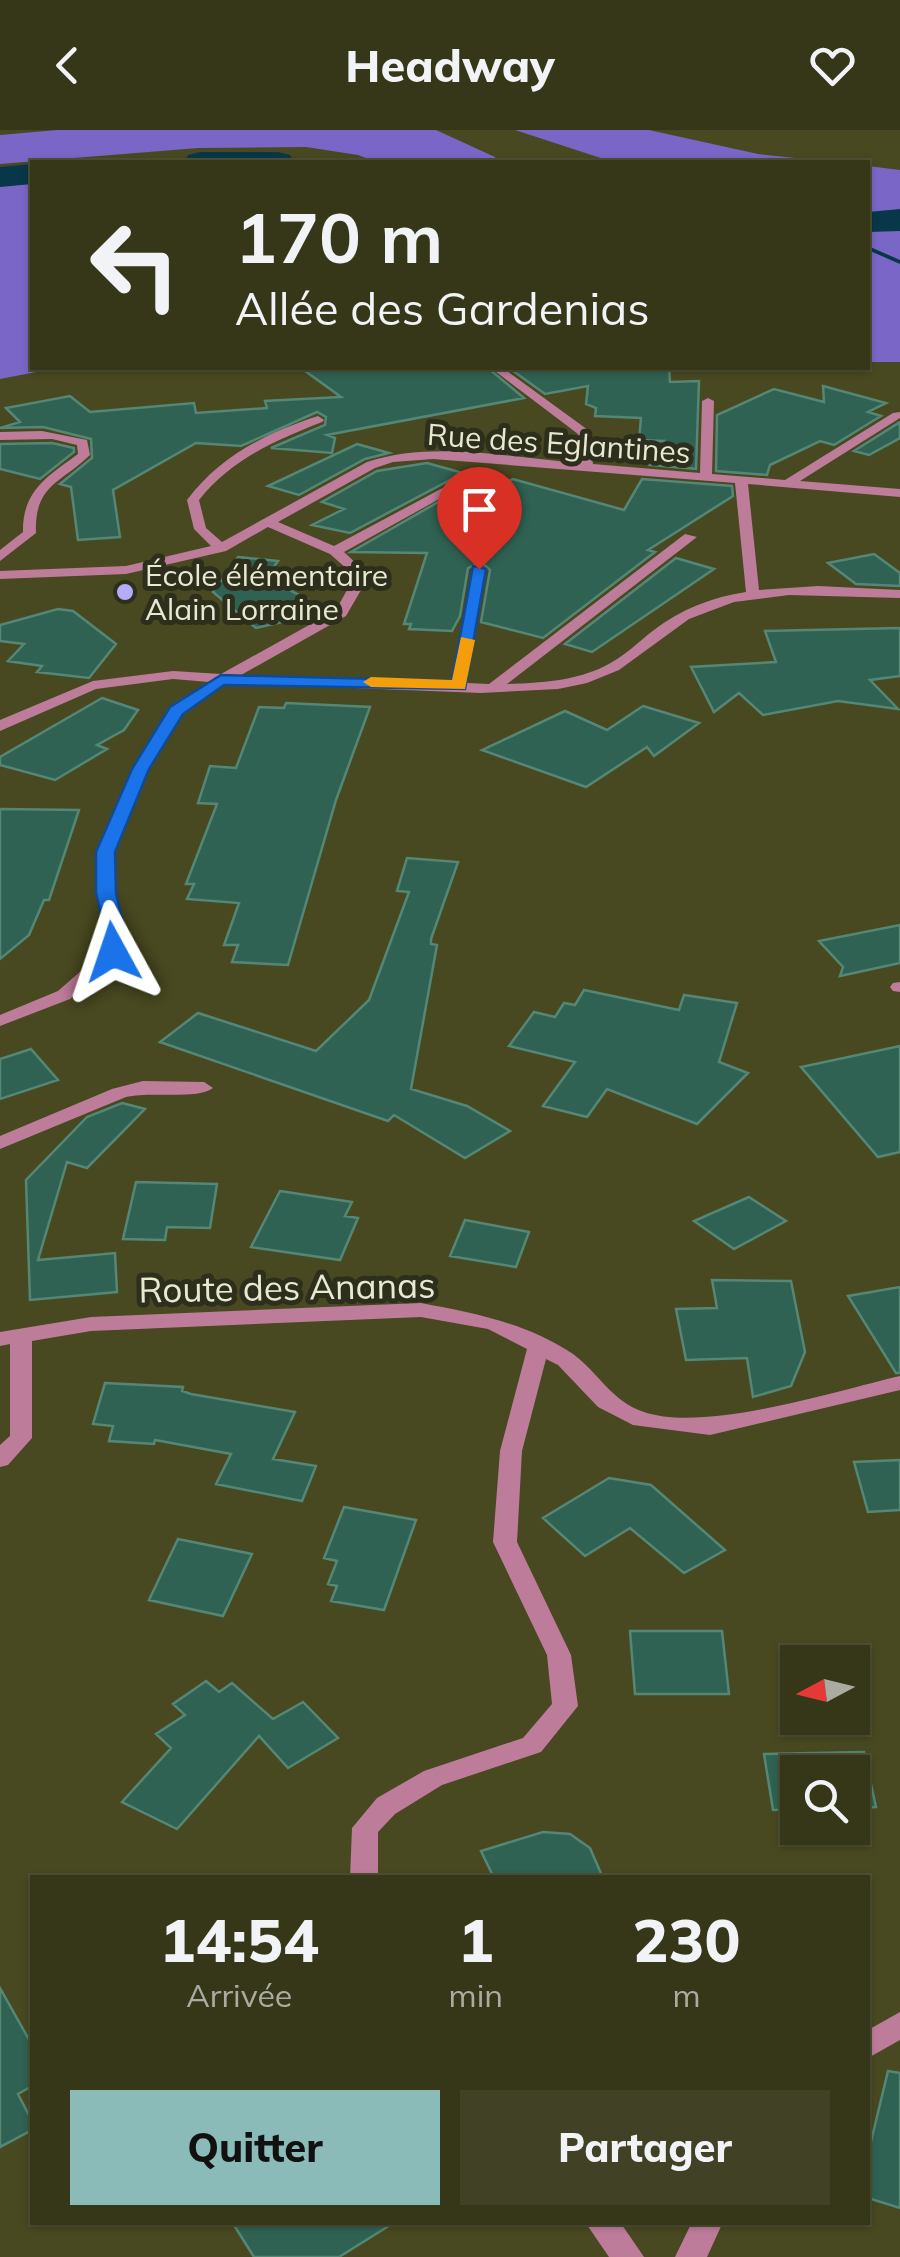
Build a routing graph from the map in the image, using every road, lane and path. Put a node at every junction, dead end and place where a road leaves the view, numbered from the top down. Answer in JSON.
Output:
{"nodes":[{"id":1,"x":499,"y":370,"type":"edge"},
{"id":2,"x":708,"y":400,"type":"dead end"},
{"id":3,"x":897,"y":415,"type":"dead end"},
{"id":4,"x":318,"y":420,"type":"dead end"},
{"id":5,"x":0,"y":436,"type":"edge"},
{"id":6,"x":587,"y":468,"type":"junction"},
{"id":7,"x":471,"y":478,"type":"dead end"},
{"id":8,"x":706,"y":479,"type":"junction"},
{"id":9,"x":741,"y":481,"type":"junction"},
{"id":10,"x":900,"y":481,"type":"edge"},
{"id":11,"x":785,"y":484,"type":"junction"},
{"id":12,"x":882,"y":492,"type":"junction"},
{"id":13,"x":900,"y":493,"type":"edge"},
{"id":14,"x":270,"y":523,"type":"junction"},
{"id":15,"x":690,"y":536,"type":"dead end"},
{"id":16,"x":221,"y":548,"type":"junction"},
{"id":17,"x":335,"y":551,"type":"junction"},
{"id":18,"x":0,"y":557,"type":"edge"},
{"id":19,"x":479,"y":569,"type":"dead end"},
{"id":20,"x":0,"y":575,"type":"edge"},
{"id":21,"x":753,"y":594,"type":"junction"},
{"id":22,"x":900,"y":594,"type":"edge"},
{"id":23,"x":221,"y":680,"type":"junction"},
{"id":24,"x":459,"y":686,"type":"junction"},
{"id":25,"x":494,"y":687,"type":"junction"},
{"id":26,"x":0,"y":726,"type":"edge"},
{"id":27,"x":0,"y":1022,"type":"edge"},
{"id":28,"x":204,"y":1088,"type":"dead end"},
{"id":29,"x":0,"y":1143,"type":"edge"},
{"id":30,"x":11,"y":1337,"type":"edge"},
{"id":31,"x":539,"y":1346,"type":"junction"},
{"id":32,"x":900,"y":1384,"type":"edge"},
{"id":33,"x":0,"y":1459,"type":"edge"},
{"id":34,"x":364,"y":1875,"type":"edge"},
{"id":35,"x":900,"y":2025,"type":"edge"},
{"id":36,"x":870,"y":2044,"type":"edge"},
{"id":37,"x":602,"y":2225,"type":"edge"},
{"id":38,"x":707,"y":2225,"type":"edge"},
{"id":39,"x":628,"y":2257,"type":"edge"},
{"id":40,"x":691,"y":2257,"type":"edge"}],
"edges":[{"from":1,"to":6,"type":"street"},
{"from":2,"to":8,"type":"street"},
{"from":3,"to":11,"type":"street"},
{"from":4,"to":16,"type":"street"},
{"from":5,"to":18,"type":"street"},
{"from":6,"to":8,"type":"street","name":"Rue des Eglantines"},
{"from":6,"to":14,"type":"street","name":"Rue des Eglantines"},
{"from":7,"to":17,"type":"street"},
{"from":8,"to":9,"type":"street","name":"Rue des Eglantines"},
{"from":9,"to":11,"type":"street","name":"Rue des Eglantines"},
{"from":9,"to":21,"type":"street"},
{"from":10,"to":12,"type":"street"},
{"from":11,"to":12,"type":"street","name":"Rue des Eglantines"},
{"from":12,"to":13,"type":"street","name":"Rue des Eglantines"},
{"from":14,"to":16,"type":"street","name":"Rue des Eglantines"},
{"from":14,"to":17,"type":"street"},
{"from":15,"to":25,"type":"street"},
{"from":16,"to":20,"type":"street","name":"Rue des Eglantines"},
{"from":17,"to":23,"type":"street"},
{"from":19,"to":24,"type":"street"},
{"from":21,"to":22,"type":"street"},
{"from":21,"to":25,"type":"street"},
{"from":23,"to":24,"type":"street"},
{"from":23,"to":26,"type":"street"},
{"from":23,"to":27,"type":"street"},
{"from":24,"to":25,"type":"street"},
{"from":28,"to":29,"type":"street"},
{"from":30,"to":31,"type":"street","name":"Route des Ananas"},
{"from":30,"to":33,"type":"street"},
{"from":31,"to":32,"type":"street","name":"Route des Ananas"},
{"from":31,"to":34,"type":"street"},
{"from":35,"to":36,"type":"street"},
{"from":37,"to":39,"type":"street"},
{"from":38,"to":40,"type":"street"}]}
